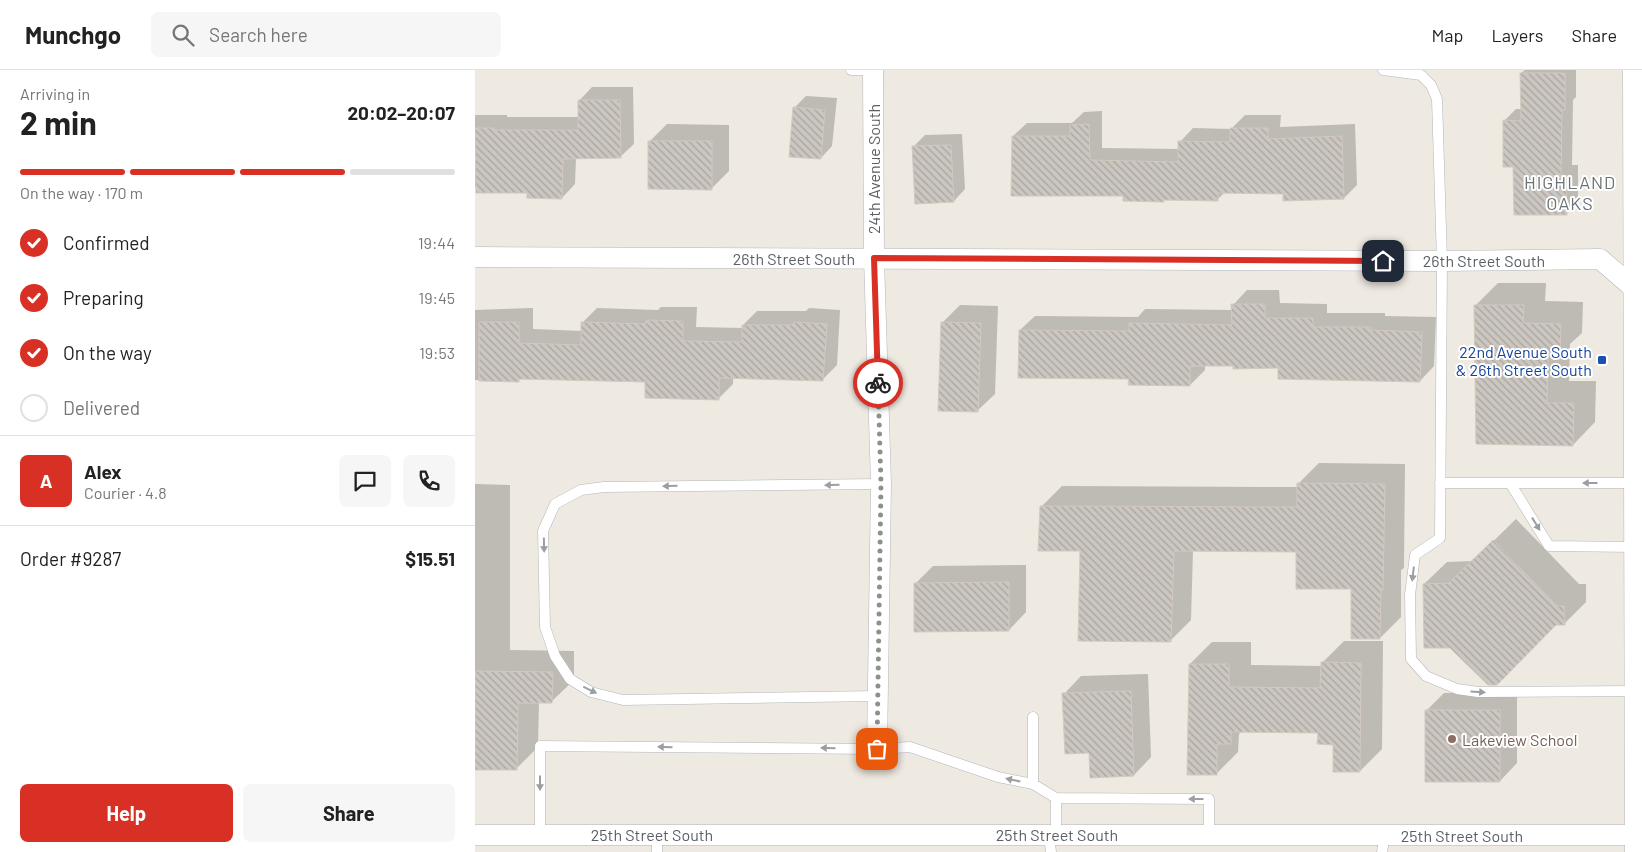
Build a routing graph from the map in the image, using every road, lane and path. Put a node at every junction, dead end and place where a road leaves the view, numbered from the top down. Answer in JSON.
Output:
{"nodes":[{"id":1,"x":851,"y":70,"type":"edge"},
{"id":2,"x":873,"y":70,"type":"edge"},
{"id":3,"x":1383,"y":70,"type":"edge"},
{"id":4,"x":1637,"y":70,"type":"edge"},
{"id":5,"x":475,"y":257,"type":"edge"},
{"id":6,"x":874,"y":258,"type":"junction"},
{"id":7,"x":1442,"y":261,"type":"junction"},
{"id":8,"x":1640,"y":291,"type":"edge"},
{"id":9,"x":1441,"y":483,"type":"junction"},
{"id":10,"x":1509,"y":483,"type":"junction"},
{"id":11,"x":881,"y":484,"type":"junction"},
{"id":12,"x":1639,"y":484,"type":"junction"},
{"id":13,"x":1639,"y":547,"type":"junction"},
{"id":14,"x":1640,"y":661,"type":"edge"},
{"id":15,"x":1639,"y":691,"type":"junction"},
{"id":16,"x":877,"y":696,"type":"junction"},
{"id":17,"x":1033,"y":717,"type":"dead end"},
{"id":18,"x":877,"y":749,"type":"junction"},
{"id":19,"x":1033,"y":784,"type":"junction"},
{"id":20,"x":1056,"y":798,"type":"junction"},
{"id":21,"x":540,"y":834,"type":"junction"},
{"id":22,"x":1209,"y":834,"type":"junction"},
{"id":23,"x":478,"y":840,"type":"edge"},
{"id":24,"x":1052,"y":840,"type":"edge"},
{"id":25,"x":657,"y":843,"type":"edge"},
{"id":26,"x":1383,"y":843,"type":"edge"},
{"id":27,"x":1639,"y":844,"type":"edge"}],
"edges":[{"from":1,"to":2,"type":"lane"},
{"from":2,"to":6,"type":"street","name":"24th Avenue South"},
{"from":3,"to":7,"type":"lane"},
{"from":4,"to":8,"type":"main road"},
{"from":5,"to":6,"type":"street","name":"26th Street South"},
{"from":6,"to":7,"type":"street","name":"26th Street South"},
{"from":6,"to":11,"type":"street","name":"24th Avenue South"},
{"from":7,"to":8,"type":"street","name":"26th Street South"},
{"from":7,"to":9,"type":"lane"},
{"from":8,"to":12,"type":"main road"},
{"from":9,"to":10,"type":"lane"},
{"from":9,"to":15,"type":"lane","one_way":true},
{"from":12,"to":10,"type":"lane","one_way":true},
{"from":10,"to":13,"type":"lane","one_way":true},
{"from":11,"to":16,"type":"street","name":"24th Avenue South"},
{"from":11,"to":16,"type":"lane","one_way":true},
{"from":12,"to":13,"type":"main road"},
{"from":13,"to":14,"type":"main road"},
{"from":14,"to":15,"type":"main road"},
{"from":15,"to":27,"type":"main road"},
{"from":16,"to":18,"type":"street","name":"24th Avenue South"},
{"from":17,"to":19,"type":"lane"},
{"from":19,"to":18,"type":"lane","one_way":true},
{"from":18,"to":21,"type":"lane","one_way":true},
{"from":19,"to":20,"type":"lane"},
{"from":22,"to":20,"type":"lane","one_way":true},
{"from":20,"to":24,"type":"lane"},
{"from":21,"to":23,"type":"street","name":"25th Street South"},
{"from":21,"to":25,"type":"street","name":"25th Street South"},
{"from":22,"to":24,"type":"street","name":"25th Street South"},
{"from":22,"to":26,"type":"street","name":"25th Street South"},
{"from":24,"to":25,"type":"street","name":"25th Street South"},
{"from":26,"to":27,"type":"street","name":"25th Street South"}]}
